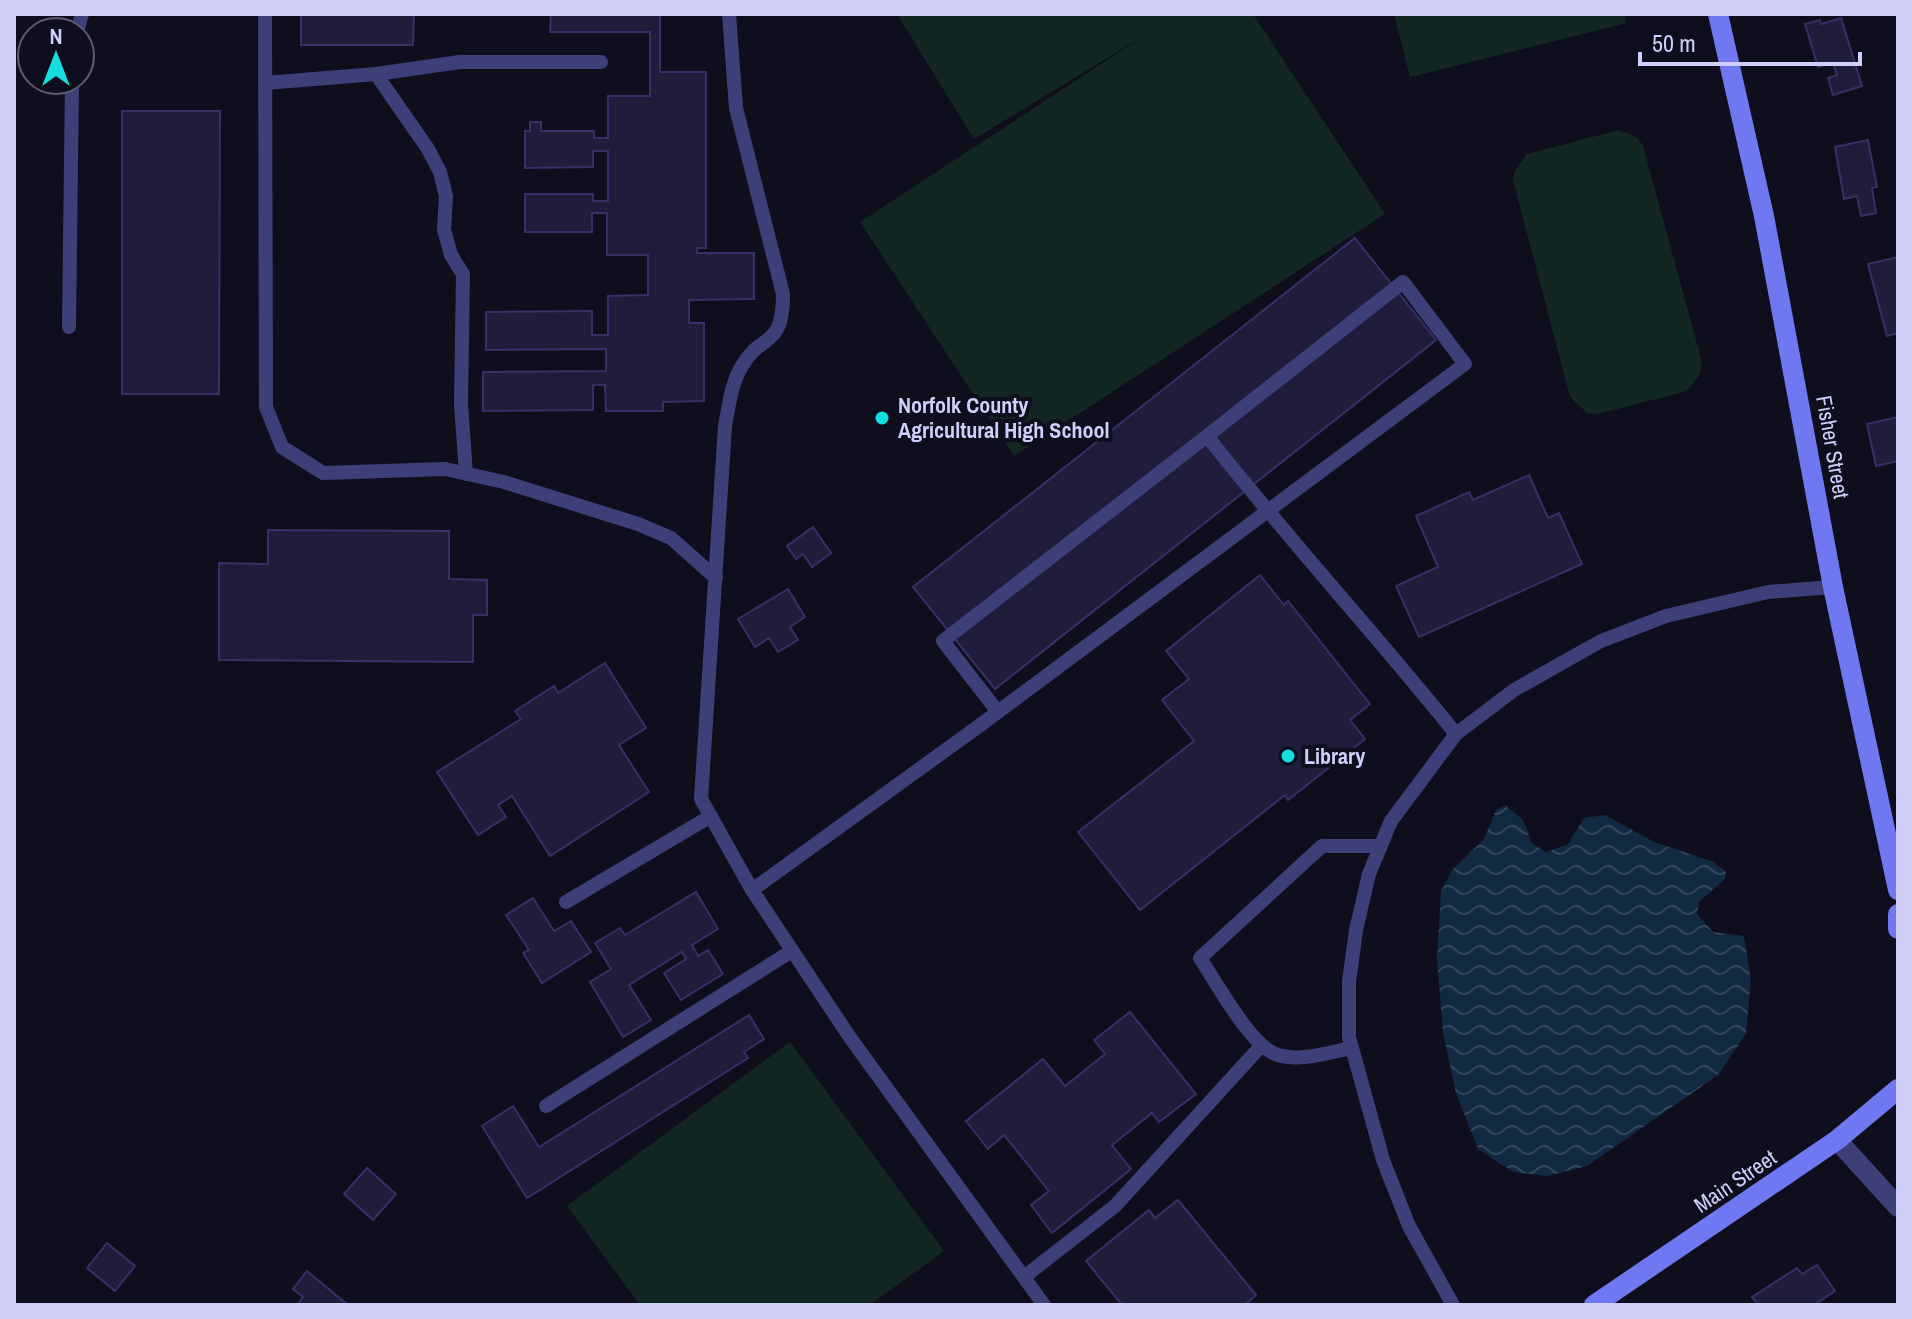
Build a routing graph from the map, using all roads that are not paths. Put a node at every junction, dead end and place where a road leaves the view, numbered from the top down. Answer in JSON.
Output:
{"nodes":[{"id":1,"x":265,"y":14,"type":"edge"},
{"id":2,"x":729,"y":14,"type":"edge"},
{"id":3,"x":1718,"y":14,"type":"edge"},
{"id":4,"x":601,"y":62,"type":"dead end"},
{"id":5,"x":376,"y":74,"type":"junction"},
{"id":6,"x":265,"y":83,"type":"junction"},
{"id":7,"x":72,"y":96,"type":"edge"},
{"id":8,"x":69,"y":327,"type":"dead end"},
{"id":9,"x":1207,"y":436,"type":"junction"},
{"id":10,"x":466,"y":474,"type":"junction"},
{"id":11,"x":1267,"y":513,"type":"junction"},
{"id":12,"x":716,"y":578,"type":"junction"},
{"id":13,"x":1833,"y":587,"type":"junction"},
{"id":14,"x":998,"y":712,"type":"junction"},
{"id":15,"x":1456,"y":734,"type":"junction"},
{"id":16,"x":711,"y":816,"type":"junction"},
{"id":17,"x":1380,"y":846,"type":"junction"},
{"id":18,"x":752,"y":890,"type":"junction"},
{"id":19,"x":1898,"y":890,"type":"edge"},
{"id":20,"x":566,"y":902,"type":"dead end"},
{"id":21,"x":1898,"y":914,"type":"edge"},
{"id":22,"x":1898,"y":929,"type":"edge"},
{"id":23,"x":790,"y":952,"type":"junction"},
{"id":24,"x":1261,"y":1046,"type":"junction"},
{"id":25,"x":1352,"y":1048,"type":"junction"},
{"id":26,"x":1898,"y":1089,"type":"edge"},
{"id":27,"x":546,"y":1106,"type":"dead end"},
{"id":28,"x":1837,"y":1140,"type":"junction"},
{"id":29,"x":1898,"y":1207,"type":"edge"},
{"id":30,"x":1024,"y":1277,"type":"junction"},
{"id":31,"x":1044,"y":1305,"type":"edge"},
{"id":32,"x":1453,"y":1305,"type":"edge"},
{"id":33,"x":1594,"y":1305,"type":"edge"}],
"edges":[{"from":1,"to":6,"type":"lane"},
{"from":2,"to":12,"type":"lane"},
{"from":3,"to":13,"type":"main road","name":"Fisher Street"},
{"from":4,"to":5,"type":"lane"},
{"from":5,"to":6,"type":"lane"},
{"from":5,"to":10,"type":"lane"},
{"from":6,"to":10,"type":"lane"},
{"from":7,"to":8,"type":"lane"},
{"from":9,"to":11,"type":"lane"},
{"from":9,"to":11,"type":"lane"},
{"from":9,"to":14,"type":"lane"},
{"from":10,"to":12,"type":"lane"},
{"from":11,"to":14,"type":"lane"},
{"from":11,"to":15,"type":"lane"},
{"from":12,"to":16,"type":"lane"},
{"from":13,"to":15,"type":"lane"},
{"from":13,"to":19,"type":"main road","name":"Fisher Street"},
{"from":14,"to":18,"type":"lane"},
{"from":15,"to":17,"type":"lane"},
{"from":16,"to":18,"type":"lane"},
{"from":16,"to":20,"type":"lane"},
{"from":17,"to":24,"type":"lane"},
{"from":17,"to":25,"type":"lane"},
{"from":18,"to":23,"type":"lane"},
{"from":21,"to":22,"type":"main road"},
{"from":23,"to":27,"type":"lane"},
{"from":23,"to":30,"type":"lane"},
{"from":24,"to":25,"type":"lane"},
{"from":24,"to":30,"type":"lane"},
{"from":25,"to":32,"type":"lane"},
{"from":26,"to":28,"type":"main road","name":"Main Street"},
{"from":28,"to":29,"type":"street"},
{"from":28,"to":33,"type":"main road","name":"Main Street"},
{"from":30,"to":31,"type":"lane"}]}
